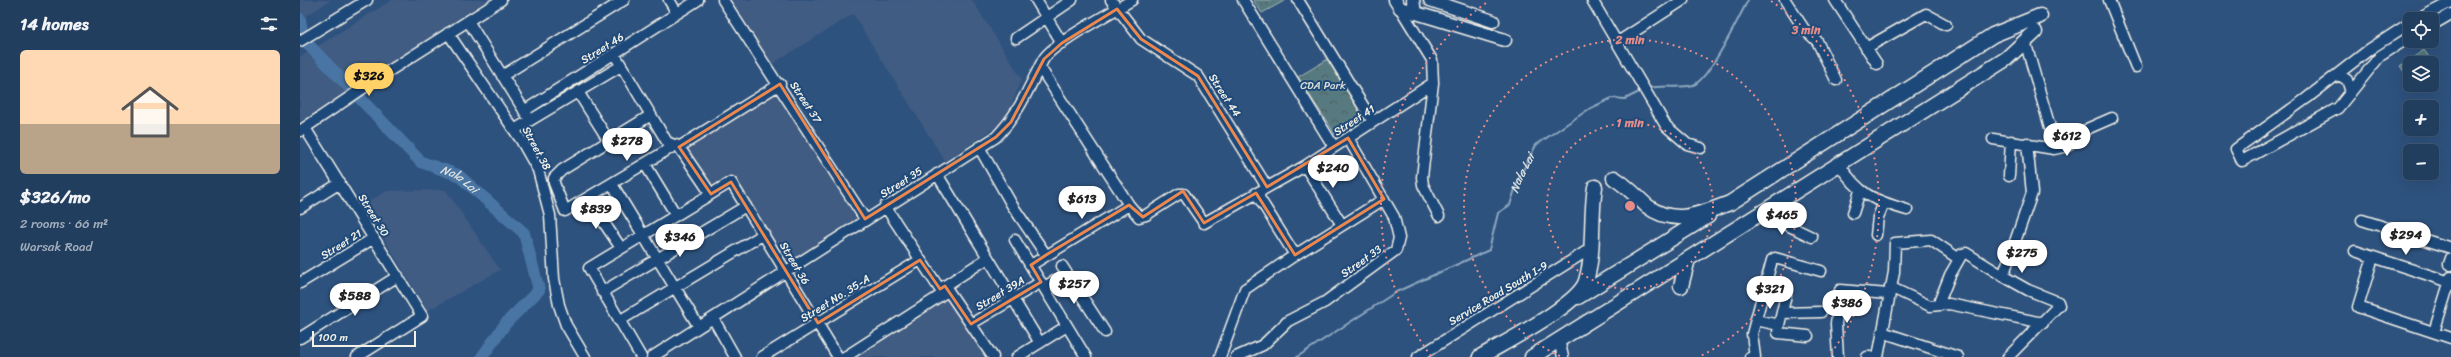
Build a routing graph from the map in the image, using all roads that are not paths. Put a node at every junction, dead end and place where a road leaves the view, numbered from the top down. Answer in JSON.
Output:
{"nodes":[{"id":1,"x":367,"y":0,"type":"edge"},
{"id":2,"x":501,"y":0,"type":"edge"},
{"id":3,"x":624,"y":0,"type":"edge"},
{"id":4,"x":668,"y":0,"type":"edge"},
{"id":5,"x":698,"y":0,"type":"edge"},
{"id":6,"x":723,"y":0,"type":"edge"},
{"id":7,"x":1036,"y":0,"type":"edge"},
{"id":8,"x":1072,"y":0,"type":"edge"},
{"id":9,"x":1111,"y":0,"type":"edge"},
{"id":10,"x":1132,"y":0,"type":"edge"},
{"id":11,"x":1244,"y":0,"type":"edge"},
{"id":12,"x":1298,"y":0,"type":"edge"},
{"id":13,"x":1412,"y":0,"type":"edge"},
{"id":14,"x":1430,"y":0,"type":"edge"},
{"id":15,"x":1593,"y":0,"type":"edge"},
{"id":16,"x":1785,"y":0,"type":"edge"},
{"id":17,"x":1835,"y":0,"type":"edge"},
{"id":18,"x":2109,"y":0,"type":"edge"},
{"id":19,"x":1679,"y":1,"type":"edge"},
{"id":20,"x":2451,"y":2,"type":"edge"},
{"id":21,"x":1397,"y":4,"type":"edge"},
{"id":22,"x":1117,"y":9,"type":"junction"},
{"id":23,"x":2432,"y":12,"type":"edge"},
{"id":24,"x":677,"y":13,"type":"junction"},
{"id":25,"x":1415,"y":13,"type":"junction"},
{"id":26,"x":2451,"y":14,"type":"edge"},
{"id":27,"x":2040,"y":16,"type":"dead end"},
{"id":28,"x":1046,"y":17,"type":"junction"},
{"id":29,"x":468,"y":21,"type":"junction"},
{"id":30,"x":1493,"y":21,"type":"dead end"},
{"id":31,"x":2439,"y":21,"type":"edge"},
{"id":32,"x":1946,"y":25,"type":"dead end"},
{"id":33,"x":2403,"y":27,"type":"edge"},
{"id":34,"x":448,"y":33,"type":"junction"},
{"id":35,"x":2030,"y":36,"type":"joint"},
{"id":36,"x":1016,"y":38,"type":"dead end"},
{"id":37,"x":1505,"y":40,"type":"dead end"},
{"id":38,"x":300,"y":41,"type":"edge"},
{"id":39,"x":2381,"y":41,"type":"junction"},
{"id":40,"x":2403,"y":41,"type":"edge"},
{"id":41,"x":1618,"y":42,"type":"junction"},
{"id":42,"x":1062,"y":43,"type":"junction"},
{"id":43,"x":1866,"y":48,"type":"junction"},
{"id":44,"x":2387,"y":50,"type":"junction"},
{"id":45,"x":615,"y":55,"type":"junction"},
{"id":46,"x":1877,"y":64,"type":"dead end"},
{"id":47,"x":621,"y":66,"type":"junction"},
{"id":48,"x":2136,"y":67,"type":"dead end"},
{"id":49,"x":1041,"y":69,"type":"junction"},
{"id":50,"x":2338,"y":74,"type":"junction"},
{"id":51,"x":502,"y":76,"type":"junction"},
{"id":52,"x":1836,"y":80,"type":"dead end"},
{"id":53,"x":1433,"y":83,"type":"junction"},
{"id":54,"x":780,"y":84,"type":"junction"},
{"id":55,"x":578,"y":92,"type":"junction"},
{"id":56,"x":2351,"y":92,"type":"junction"},
{"id":57,"x":524,"y":111,"type":"junction"},
{"id":58,"x":651,"y":115,"type":"junction"},
{"id":59,"x":2112,"y":118,"type":"dead end"},
{"id":60,"x":530,"y":121,"type":"junction"},
{"id":61,"x":1373,"y":122,"type":"junction"},
{"id":62,"x":302,"y":129,"type":"edge"},
{"id":63,"x":514,"y":130,"type":"junction"},
{"id":64,"x":1348,"y":138,"type":"junction"},
{"id":65,"x":1994,"y":139,"type":"dead end"},
{"id":66,"x":609,"y":141,"type":"junction"},
{"id":67,"x":2012,"y":141,"type":"junction"},
{"id":68,"x":2027,"y":143,"type":"junction"},
{"id":69,"x":678,"y":146,"type":"junction"},
{"id":70,"x":979,"y":147,"type":"junction"},
{"id":71,"x":1334,"y":147,"type":"junction"},
{"id":72,"x":1701,"y":148,"type":"dead end"},
{"id":73,"x":2056,"y":148,"type":"junction"},
{"id":74,"x":646,"y":164,"type":"junction"},
{"id":75,"x":1839,"y":164,"type":"junction"},
{"id":76,"x":1305,"y":166,"type":"junction"},
{"id":77,"x":937,"y":174,"type":"junction"},
{"id":78,"x":2009,"y":176,"type":"dead end"},
{"id":79,"x":1614,"y":178,"type":"dead end"},
{"id":80,"x":340,"y":183,"type":"junction"},
{"id":81,"x":612,"y":184,"type":"junction"},
{"id":82,"x":1267,"y":187,"type":"junction"},
{"id":83,"x":1595,"y":187,"type":"dead end"},
{"id":84,"x":1860,"y":191,"type":"junction"},
{"id":85,"x":1256,"y":193,"type":"junction"},
{"id":86,"x":711,"y":194,"type":"junction"},
{"id":87,"x":588,"y":199,"type":"junction"},
{"id":88,"x":1384,"y":200,"type":"junction"},
{"id":89,"x":1730,"y":203,"type":"junction"},
{"id":90,"x":1884,"y":203,"type":"junction"},
{"id":91,"x":1130,"y":205,"type":"junction"},
{"id":92,"x":746,"y":206,"type":"junction"},
{"id":93,"x":886,"y":206,"type":"junction"},
{"id":94,"x":300,"y":208,"type":"edge"},
{"id":95,"x":1907,"y":210,"type":"dead end"},
{"id":96,"x":1762,"y":213,"type":"junction"},
{"id":97,"x":1853,"y":213,"type":"dead end"},
{"id":98,"x":676,"y":215,"type":"junction"},
{"id":99,"x":1439,"y":216,"type":"dead end"},
{"id":100,"x":865,"y":219,"type":"junction"},
{"id":101,"x":2362,"y":220,"type":"dead end"},
{"id":102,"x":1342,"y":225,"type":"junction"},
{"id":103,"x":764,"y":234,"type":"junction"},
{"id":104,"x":643,"y":235,"type":"junction"},
{"id":105,"x":1876,"y":235,"type":"dead end"},
{"id":106,"x":1812,"y":237,"type":"dead end"},
{"id":107,"x":374,"y":238,"type":"junction"},
{"id":108,"x":1015,"y":240,"type":"dead end"},
{"id":109,"x":621,"y":248,"type":"junction"},
{"id":110,"x":2451,"y":248,"type":"edge"},
{"id":111,"x":1590,"y":249,"type":"junction"},
{"id":112,"x":2355,"y":251,"type":"dead end"},
{"id":113,"x":1046,"y":254,"type":"junction"},
{"id":114,"x":1295,"y":254,"type":"junction"},
{"id":115,"x":2373,"y":257,"type":"junction"},
{"id":116,"x":988,"y":258,"type":"junction"},
{"id":117,"x":2451,"y":258,"type":"edge"},
{"id":118,"x":658,"y":259,"type":"junction"},
{"id":119,"x":1688,"y":259,"type":"junction"},
{"id":120,"x":1959,"y":259,"type":"junction"},
{"id":121,"x":920,"y":260,"type":"junction"},
{"id":122,"x":1031,"y":265,"type":"junction"},
{"id":123,"x":2451,"y":265,"type":"edge"},
{"id":124,"x":786,"y":271,"type":"junction"},
{"id":125,"x":1821,"y":271,"type":"dead end"},
{"id":126,"x":398,"y":276,"type":"junction"},
{"id":127,"x":2004,"y":276,"type":"junction"},
{"id":128,"x":2450,"y":282,"type":"edge"},
{"id":129,"x":300,"y":283,"type":"edge"},
{"id":130,"x":1042,"y":284,"type":"junction"},
{"id":131,"x":1681,"y":286,"type":"dead end"},
{"id":132,"x":675,"y":287,"type":"junction"},
{"id":133,"x":943,"y":288,"type":"junction"},
{"id":134,"x":1889,"y":290,"type":"junction"},
{"id":135,"x":602,"y":292,"type":"junction"},
{"id":136,"x":1786,"y":295,"type":"dead end"},
{"id":137,"x":1013,"y":299,"type":"junction"},
{"id":138,"x":1940,"y":300,"type":"dead end"},
{"id":139,"x":1571,"y":302,"type":"junction"},
{"id":140,"x":1821,"y":312,"type":"dead end"},
{"id":141,"x":1782,"y":313,"type":"junction"},
{"id":142,"x":713,"y":318,"type":"junction"},
{"id":143,"x":1756,"y":320,"type":"junction"},
{"id":144,"x":619,"y":321,"type":"junction"},
{"id":145,"x":818,"y":323,"type":"junction"},
{"id":146,"x":971,"y":324,"type":"junction"},
{"id":147,"x":2042,"y":324,"type":"junction"},
{"id":148,"x":1779,"y":325,"type":"junction"},
{"id":149,"x":1067,"y":326,"type":"junction"},
{"id":150,"x":699,"y":327,"type":"junction"},
{"id":151,"x":1105,"y":332,"type":"dead end"},
{"id":152,"x":1882,"y":332,"type":"junction"},
{"id":153,"x":2434,"y":332,"type":"junction"},
{"id":154,"x":1808,"y":336,"type":"dead end"},
{"id":155,"x":300,"y":338,"type":"edge"},
{"id":156,"x":2451,"y":338,"type":"edge"},
{"id":157,"x":1559,"y":340,"type":"junction"},
{"id":158,"x":1040,"y":343,"type":"junction"},
{"id":159,"x":363,"y":355,"type":"edge"},
{"id":160,"x":585,"y":357,"type":"edge"},
{"id":161,"x":641,"y":357,"type":"edge"},
{"id":162,"x":652,"y":357,"type":"edge"},
{"id":163,"x":735,"y":357,"type":"edge"},
{"id":164,"x":762,"y":357,"type":"edge"},
{"id":165,"x":838,"y":357,"type":"edge"},
{"id":166,"x":845,"y":357,"type":"edge"},
{"id":167,"x":993,"y":357,"type":"edge"},
{"id":168,"x":1017,"y":357,"type":"edge"},
{"id":169,"x":1086,"y":357,"type":"edge"},
{"id":170,"x":1220,"y":357,"type":"edge"},
{"id":171,"x":1236,"y":357,"type":"edge"},
{"id":172,"x":1418,"y":357,"type":"edge"},
{"id":173,"x":1480,"y":357,"type":"edge"},
{"id":174,"x":1532,"y":357,"type":"edge"},
{"id":175,"x":1563,"y":357,"type":"edge"},
{"id":176,"x":1750,"y":357,"type":"edge"},
{"id":177,"x":1838,"y":357,"type":"edge"},
{"id":178,"x":1878,"y":357,"type":"edge"},
{"id":179,"x":1958,"y":357,"type":"edge"},
{"id":180,"x":2008,"y":357,"type":"edge"}],
"edges":[{"from":1,"to":38,"type":"street"},
{"from":2,"to":29,"type":"street"},
{"from":3,"to":51,"type":"street"},
{"from":4,"to":24,"type":"street"},
{"from":5,"to":24,"type":"street","name":"Street 46"},
{"from":6,"to":54,"type":"street","name":"Street 37"},
{"from":7,"to":28,"type":"street"},
{"from":8,"to":28,"type":"street"},
{"from":9,"to":22,"type":"street","name":"Street 44"},
{"from":10,"to":22,"type":"street","name":"Street 35"},
{"from":11,"to":71,"type":"street"},
{"from":12,"to":61,"type":"street"},
{"from":13,"to":25,"type":"main road"},
{"from":14,"to":30,"type":"main road"},
{"from":15,"to":41,"type":"street"},
{"from":16,"to":52,"type":"street"},
{"from":17,"to":43,"type":"street"},
{"from":18,"to":48,"type":"street"},
{"from":19,"to":41,"type":"street"},
{"from":20,"to":23,"type":"street"},
{"from":21,"to":25,"type":"main road"},
{"from":21,"to":53,"type":"street"},
{"from":22,"to":42,"type":"street","name":"Street 35"},
{"from":22,"to":82,"type":"street","name":"Street 44"},
{"from":24,"to":45,"type":"street","name":"Street 46"},
{"from":25,"to":37,"type":"main road"},
{"from":26,"to":31,"type":"street"},
{"from":27,"to":89,"type":"highway"},
{"from":28,"to":36,"type":"street"},
{"from":28,"to":42,"type":"street"},
{"from":29,"to":34,"type":"street"},
{"from":29,"to":51,"type":"street"},
{"from":32,"to":43,"type":"street"},
{"from":33,"to":39,"type":"street"},
{"from":34,"to":62,"type":"street"},
{"from":34,"to":63,"type":"street","name":"Street 38"},
{"from":35,"to":73,"type":"street"},
{"from":35,"to":75,"type":"highway"},
{"from":39,"to":44,"type":"street"},
{"from":39,"to":50,"type":"street"},
{"from":40,"to":44,"type":"street"},
{"from":41,"to":72,"type":"street"},
{"from":42,"to":49,"type":"street","name":"Street 35"},
{"from":43,"to":46,"type":"street"},
{"from":44,"to":56,"type":"street"},
{"from":45,"to":47,"type":"street"},
{"from":45,"to":57,"type":"street","name":"Street 46"},
{"from":47,"to":55,"type":"street"},
{"from":47,"to":58,"type":"street"},
{"from":49,"to":70,"type":"street","name":"Street 35"},
{"from":49,"to":91,"type":"street"},
{"from":50,"to":56,"type":"street"},
{"from":50,"to":56,"type":"street"},
{"from":51,"to":57,"type":"street"},
{"from":53,"to":61,"type":"street","name":"Street 41"},
{"from":53,"to":99,"type":"street"},
{"from":54,"to":69,"type":"street"},
{"from":54,"to":100,"type":"street","name":"Street 37"},
{"from":55,"to":60,"type":"street"},
{"from":55,"to":66,"type":"street"},
{"from":57,"to":60,"type":"street"},
{"from":58,"to":66,"type":"street"},
{"from":58,"to":69,"type":"street"},
{"from":59,"to":73,"type":"street"},
{"from":60,"to":63,"type":"street"},
{"from":61,"to":64,"type":"street","name":"Street 41"},
{"from":62,"to":80,"type":"street","name":"Street 30"},
{"from":63,"to":160,"type":"street","name":"Street 38"},
{"from":64,"to":71,"type":"street","name":"Street 41"},
{"from":64,"to":88,"type":"street","name":"Street 33"},
{"from":65,"to":67,"type":"street"},
{"from":66,"to":87,"type":"street"},
{"from":67,"to":68,"type":"street"},
{"from":67,"to":78,"type":"street"},
{"from":68,"to":73,"type":"street"},
{"from":68,"to":127,"type":"street"},
{"from":69,"to":74,"type":"street"},
{"from":69,"to":86,"type":"street"},
{"from":70,"to":77,"type":"street","name":"Street 35"},
{"from":70,"to":113,"type":"street"},
{"from":71,"to":76,"type":"street","name":"Street 41"},
{"from":74,"to":81,"type":"street"},
{"from":74,"to":98,"type":"street"},
{"from":75,"to":84,"type":"street"},
{"from":75,"to":96,"type":"highway"},
{"from":76,"to":82,"type":"street","name":"Street 41"},
{"from":76,"to":102,"type":"street"},
{"from":77,"to":93,"type":"street","name":"Street 35"},
{"from":77,"to":116,"type":"street"},
{"from":79,"to":89,"type":"highway"},
{"from":80,"to":94,"type":"street"},
{"from":80,"to":107,"type":"street","name":"Street 30"},
{"from":81,"to":87,"type":"street"},
{"from":81,"to":104,"type":"street"},
{"from":82,"to":85,"type":"street","name":"Street 41"},
{"from":83,"to":111,"type":"highway"},
{"from":84,"to":90,"type":"street"},
{"from":84,"to":97,"type":"street"},
{"from":85,"to":91,"type":"street","name":"Street 41"},
{"from":85,"to":114,"type":"street"},
{"from":86,"to":92,"type":"street","name":"Street 36"},
{"from":86,"to":98,"type":"street"},
{"from":87,"to":109,"type":"street"},
{"from":88,"to":102,"type":"street"},
{"from":88,"to":171,"type":"street","name":"Street 33"},
{"from":89,"to":139,"type":"highway"},
{"from":90,"to":95,"type":"street"},
{"from":90,"to":105,"type":"street"},
{"from":91,"to":113,"type":"street"},
{"from":92,"to":103,"type":"street","name":"Street 36"},
{"from":92,"to":118,"type":"street"},
{"from":93,"to":100,"type":"street","name":"Street 35"},
{"from":93,"to":121,"type":"street"},
{"from":96,"to":106,"type":"street"},
{"from":96,"to":119,"type":"highway"},
{"from":98,"to":104,"type":"street"},
{"from":100,"to":124,"type":"street","name":"Street 35"},
{"from":101,"to":110,"type":"street"},
{"from":102,"to":114,"type":"street"},
{"from":103,"to":124,"type":"street","name":"Street 36"},
{"from":103,"to":132,"type":"street"},
{"from":104,"to":109,"type":"street"},
{"from":104,"to":118,"type":"street"},
{"from":107,"to":126,"type":"street","name":"Street 30"},
{"from":107,"to":129,"type":"street","name":"Street 21"},
{"from":108,"to":122,"type":"street"},
{"from":109,"to":135,"type":"street"},
{"from":111,"to":139,"type":"highway"},
{"from":111,"to":172,"type":"street","name":"Service Road South I-9"},
{"from":112,"to":115,"type":"street"},
{"from":113,"to":122,"type":"street"},
{"from":114,"to":170,"type":"street"},
{"from":115,"to":128,"type":"street"},
{"from":115,"to":153,"type":"street"},
{"from":116,"to":133,"type":"street"},
{"from":116,"to":137,"type":"street"},
{"from":117,"to":123,"type":"street"},
{"from":118,"to":132,"type":"street"},
{"from":118,"to":135,"type":"street"},
{"from":119,"to":131,"type":"highway"},
{"from":119,"to":157,"type":"highway"},
{"from":120,"to":127,"type":"street"},
{"from":120,"to":134,"type":"street"},
{"from":120,"to":138,"type":"street"},
{"from":121,"to":133,"type":"street"},
{"from":121,"to":145,"type":"street","name":"Street No. 35-A"},
{"from":122,"to":130,"type":"street"},
{"from":124,"to":142,"type":"street","name":"Street 35"},
{"from":124,"to":145,"type":"street","name":"Street 36"},
{"from":125,"to":143,"type":"street"},
{"from":126,"to":155,"type":"street"},
{"from":126,"to":159,"type":"street","name":"Street 30"},
{"from":127,"to":147,"type":"street"},
{"from":128,"to":153,"type":"street"},
{"from":130,"to":137,"type":"street","name":"Street 39A"},
{"from":130,"to":149,"type":"street"},
{"from":130,"to":151,"type":"street","name":"Street 39A"},
{"from":132,"to":144,"type":"street"},
{"from":132,"to":150,"type":"street"},
{"from":133,"to":146,"type":"street"},
{"from":133,"to":166,"type":"street"},
{"from":134,"to":147,"type":"street"},
{"from":134,"to":152,"type":"street"},
{"from":134,"to":177,"type":"street"},
{"from":135,"to":144,"type":"street"},
{"from":136,"to":141,"type":"street"},
{"from":137,"to":146,"type":"street","name":"Street 39A"},
{"from":137,"to":158,"type":"street"},
{"from":139,"to":173,"type":"highway"},
{"from":140,"to":141,"type":"street"},
{"from":141,"to":148,"type":"street"},
{"from":142,"to":150,"type":"street","name":"Street 35"},
{"from":142,"to":163,"type":"street"},
{"from":143,"to":148,"type":"street"},
{"from":143,"to":176,"type":"street"},
{"from":144,"to":161,"type":"street"},
{"from":145,"to":164,"type":"street","name":"Street No. 35-A"},
{"from":145,"to":165,"type":"street","name":"Street 36"},
{"from":146,"to":167,"type":"street"},
{"from":147,"to":180,"type":"street"},
{"from":148,"to":154,"type":"street"},
{"from":149,"to":158,"type":"street"},
{"from":149,"to":169,"type":"street"},
{"from":150,"to":162,"type":"street","name":"Street 35"},
{"from":152,"to":178,"type":"street"},
{"from":152,"to":179,"type":"street"},
{"from":153,"to":156,"type":"street"},
{"from":157,"to":174,"type":"highway"},
{"from":157,"to":175,"type":"street"},
{"from":158,"to":168,"type":"street"}]}
